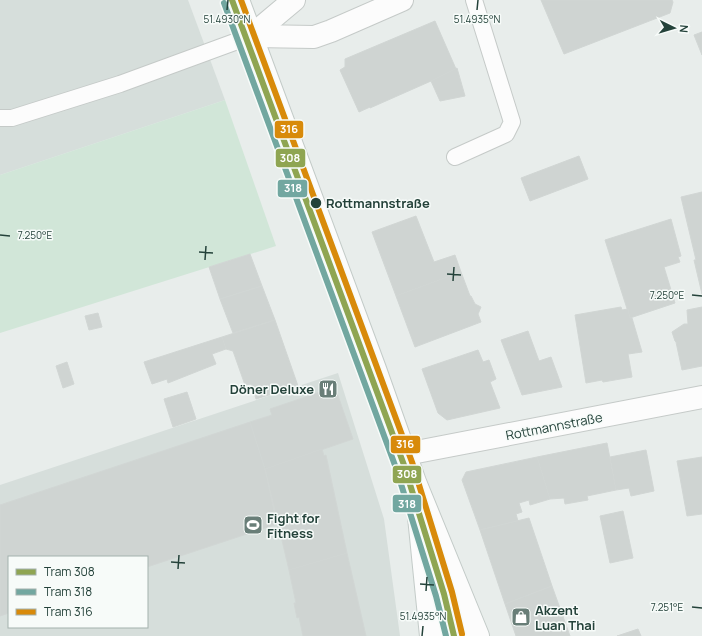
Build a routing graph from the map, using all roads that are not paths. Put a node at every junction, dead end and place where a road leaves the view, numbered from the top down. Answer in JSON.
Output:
{"nodes":[{"id":1,"x":238,"y":0,"type":"edge"},
{"id":2,"x":294,"y":0,"type":"edge"},
{"id":3,"x":402,"y":0,"type":"edge"},
{"id":4,"x":474,"y":0,"type":"edge"},
{"id":5,"x":252,"y":36,"type":"junction"},
{"id":6,"x":0,"y":118,"type":"edge"},
{"id":7,"x":455,"y":157,"type":"dead end"},
{"id":8,"x":702,"y":397,"type":"edge"},
{"id":9,"x":406,"y":454,"type":"junction"},
{"id":10,"x":416,"y":482,"type":"junction"},
{"id":11,"x":431,"y":636,"type":"edge"},
{"id":12,"x":478,"y":636,"type":"edge"}],
"edges":[{"from":1,"to":5,"type":"main road"},
{"from":2,"to":5,"type":"main road"},
{"from":3,"to":5,"type":"main road"},
{"from":4,"to":7,"type":"lane"},
{"from":5,"to":6,"type":"lane"},
{"from":5,"to":9,"type":"main road"},
{"from":8,"to":9,"type":"main road","name":"Rottmannstraße"},
{"from":9,"to":10,"type":"main road"},
{"from":10,"to":11,"type":"main road"},
{"from":10,"to":12,"type":"main road"}]}
